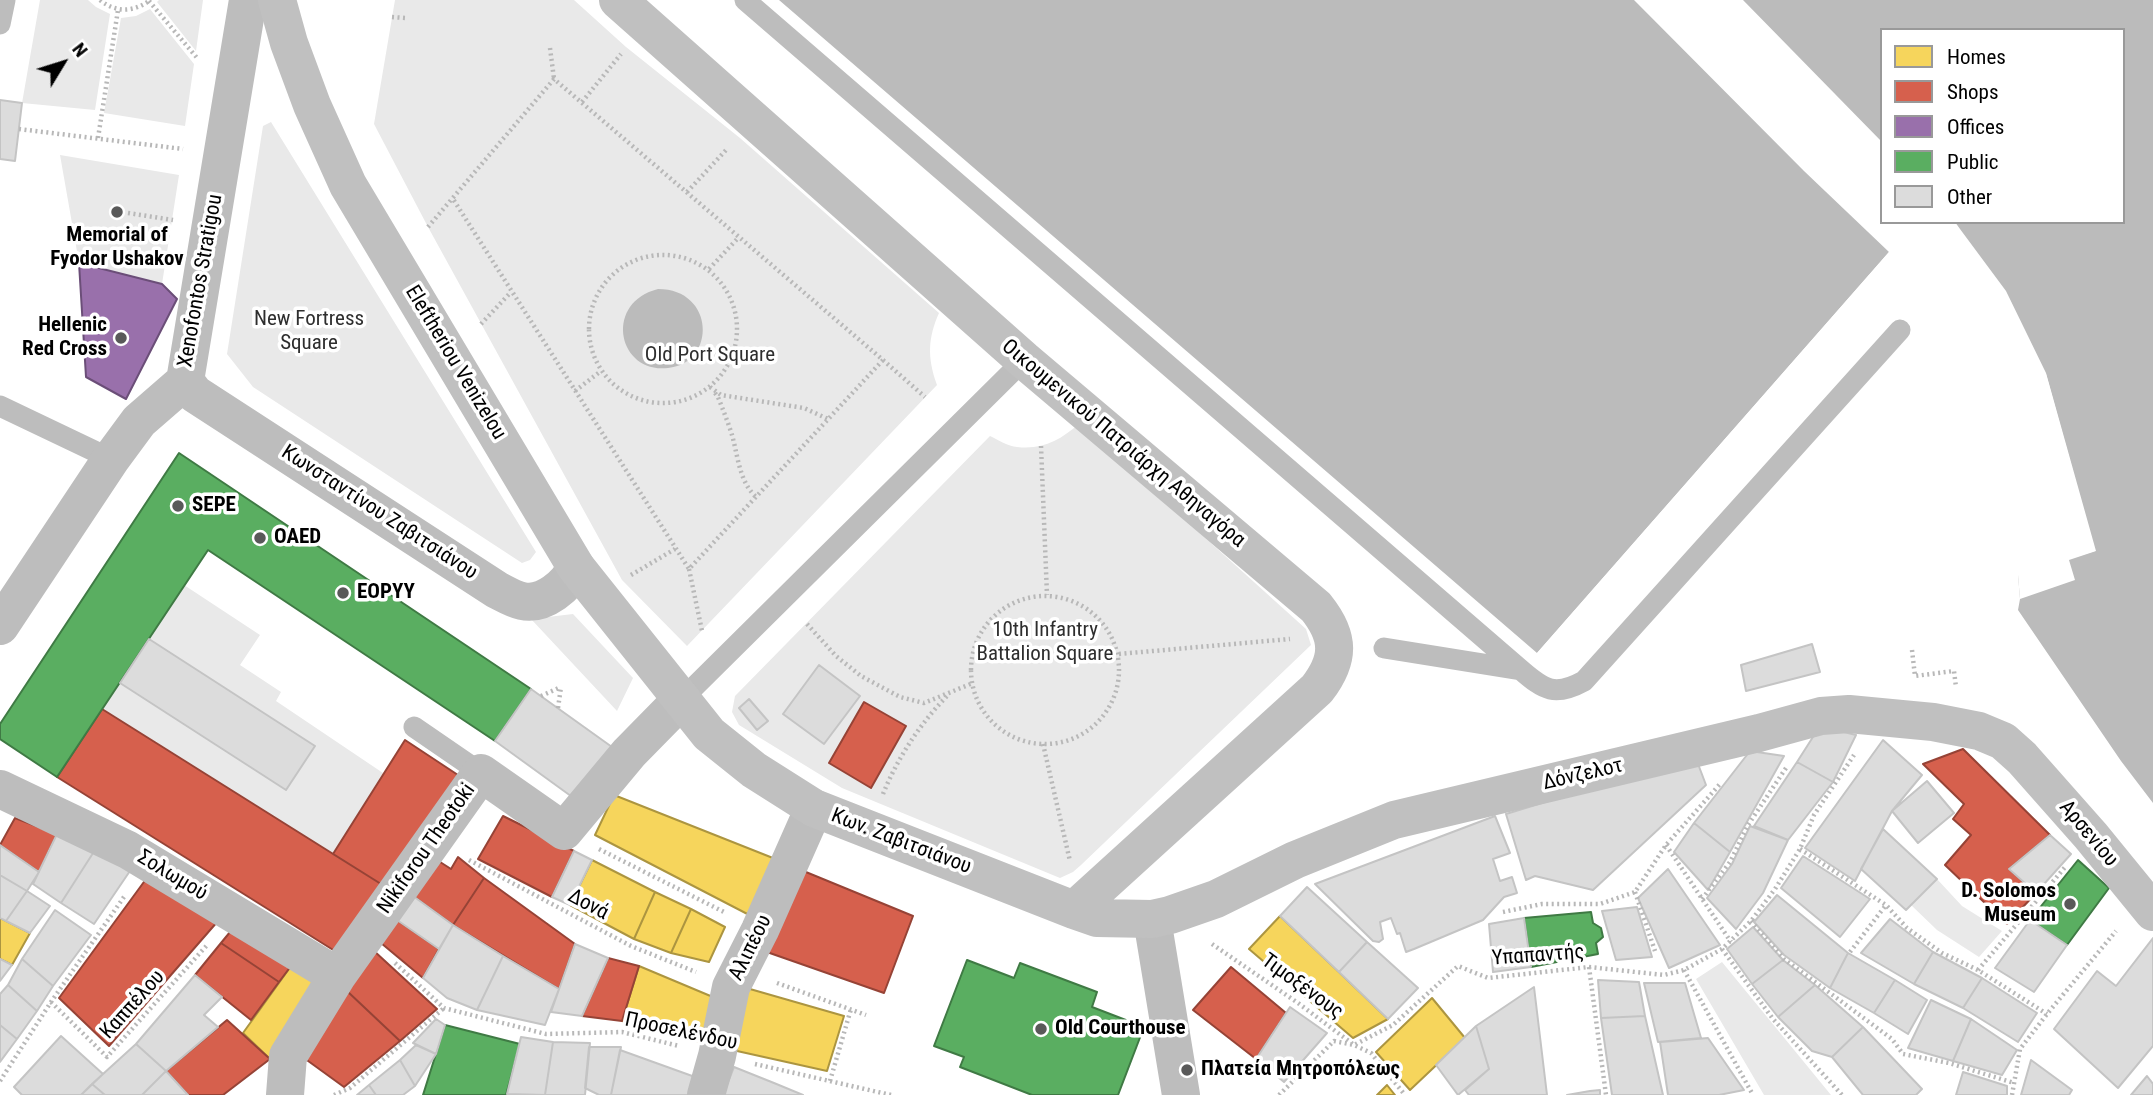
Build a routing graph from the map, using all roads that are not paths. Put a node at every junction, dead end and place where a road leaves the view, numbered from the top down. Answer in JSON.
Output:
{"nodes":[{"id":1,"x":5,"y":0,"type":"edge"},
{"id":2,"x":247,"y":0,"type":"edge"},
{"id":3,"x":277,"y":0,"type":"edge"},
{"id":4,"x":618,"y":0,"type":"edge"},
{"id":5,"x":745,"y":0,"type":"edge"},
{"id":6,"x":0,"y":24,"type":"edge"},
{"id":7,"x":1900,"y":330,"type":"dead end"},
{"id":8,"x":1024,"y":360,"type":"junction"},
{"id":9,"x":184,"y":380,"type":"junction"},
{"id":10,"x":0,"y":406,"type":"edge"},
{"id":11,"x":111,"y":459,"type":"junction"},
{"id":12,"x":576,"y":567,"type":"junction"},
{"id":13,"x":0,"y":626,"type":"edge"},
{"id":14,"x":1384,"y":648,"type":"dead end"},
{"id":15,"x":1521,"y":670,"type":"junction"},
{"id":16,"x":682,"y":699,"type":"junction"},
{"id":17,"x":414,"y":727,"type":"dead end"},
{"id":18,"x":2022,"y":758,"type":"joint"},
{"id":19,"x":481,"y":773,"type":"junction"},
{"id":20,"x":0,"y":789,"type":"edge"},
{"id":21,"x":814,"y":808,"type":"junction"},
{"id":22,"x":2148,"y":906,"type":"edge"},
{"id":23,"x":1074,"y":910,"type":"junction"},
{"id":24,"x":1161,"y":917,"type":"junction"},
{"id":25,"x":337,"y":976,"type":"junction"},
{"id":26,"x":285,"y":1095,"type":"edge"},
{"id":27,"x":706,"y":1095,"type":"edge"},
{"id":28,"x":1181,"y":1095,"type":"edge"}],
"edges":[{"from":1,"to":6,"type":"lane"},
{"from":2,"to":9,"type":"street","name":"Xenofontos Stratigou"},
{"from":3,"to":12,"type":"main road","name":"Eleftheriou Venizelou"},
{"from":4,"to":8,"type":"main road","name":"Οικουμενικού Πατριάρχη Αθηναγόρα"},
{"from":5,"to":15,"type":"lane"},
{"from":7,"to":15,"type":"lane"},
{"from":8,"to":16,"type":"lane"},
{"from":8,"to":23,"type":"main road","name":"Οικουμενικού Πατριάρχη Αθηναγόρα"},
{"from":9,"to":11,"type":"street","name":"Xenofontos Stratigou"},
{"from":9,"to":12,"type":"street","name":"Κωνσταντίνου Ζαβιτσιάνου"},
{"from":10,"to":11,"type":"lane"},
{"from":11,"to":13,"type":"street","name":"Xenofontos Stratigou"},
{"from":12,"to":16,"type":"main road","name":"Eleftheriou Venizelou"},
{"from":14,"to":15,"type":"lane"},
{"from":16,"to":19,"type":"street","name":"Nikiforou Theotoki"},
{"from":16,"to":21,"type":"main road","name":"Κων. Ζαβιτσιάνου"},
{"from":17,"to":19,"type":"lane"},
{"from":18,"to":22,"type":"main road","name":"Αρσενίου"},
{"from":18,"to":24,"type":"main road","name":"Δόνζελοτ"},
{"from":19,"to":25,"type":"street","name":"Nikiforou Theotoki"},
{"from":20,"to":25,"type":"street","name":"Σολωμού"},
{"from":21,"to":23,"type":"main road","name":"Κων. Ζαβιτσιάνου"},
{"from":21,"to":27,"type":"street","name":"Αλιπέου"},
{"from":23,"to":24,"type":"main road","name":"Κων. Ζαβιτσιάνου"},
{"from":24,"to":28,"type":"street"},
{"from":25,"to":26,"type":"street","name":"Nikiforou Theotoki"}]}
